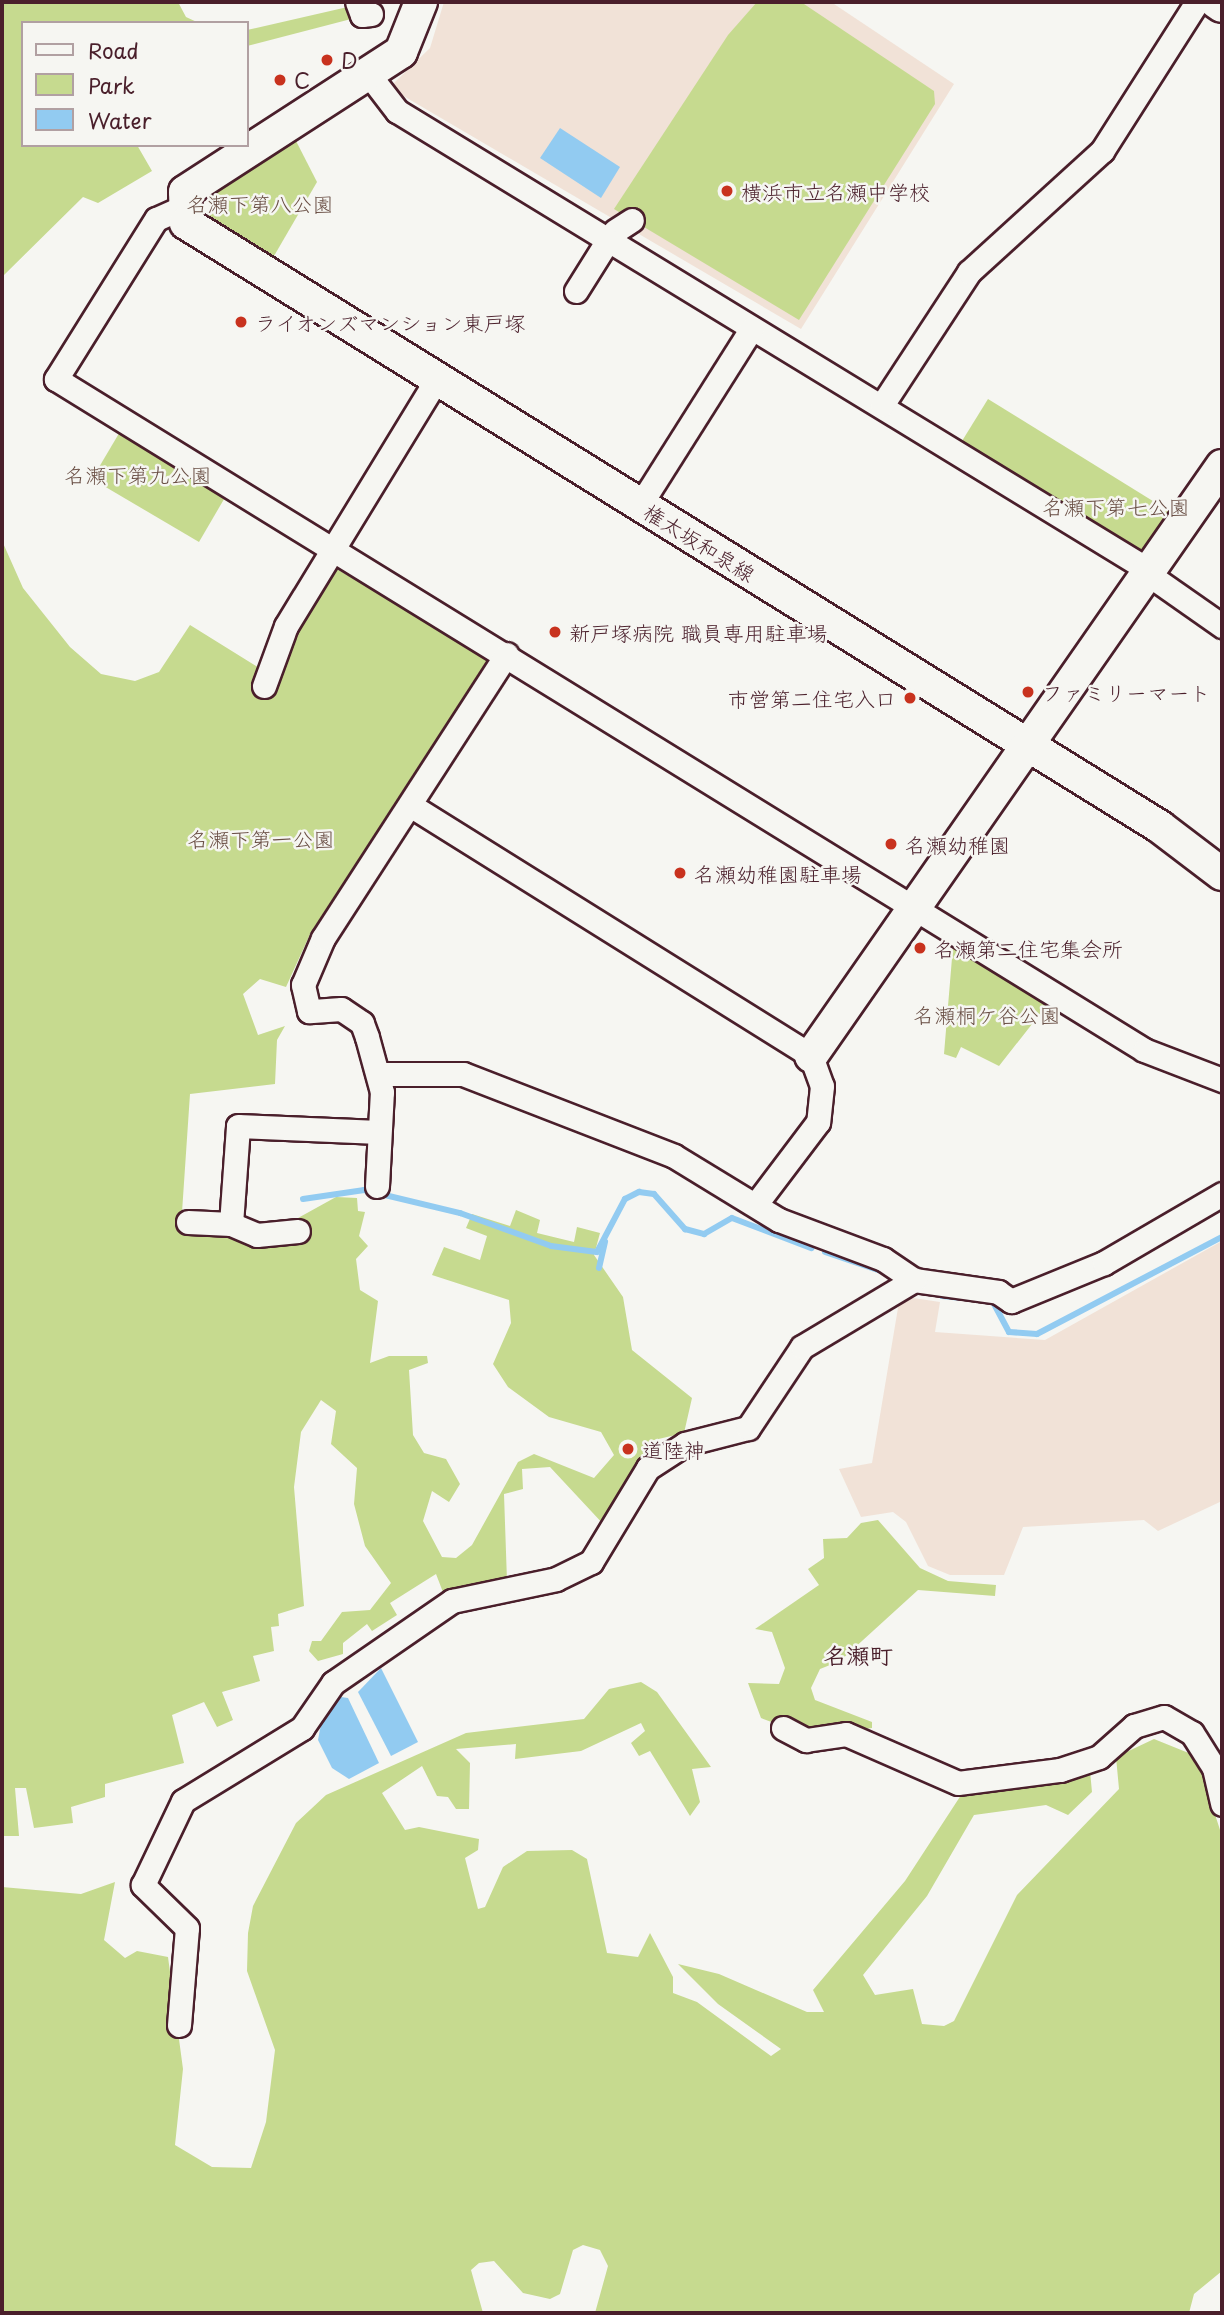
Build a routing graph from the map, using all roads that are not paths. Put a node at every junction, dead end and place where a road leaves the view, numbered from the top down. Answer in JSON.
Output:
{"nodes":[{"id":1,"x":421,"y":2,"type":"edge"},
{"id":2,"x":1197,"y":2,"type":"edge"},
{"id":3,"x":1216,"y":2,"type":"edge"},
{"id":4,"x":1222,"y":6,"type":"edge"},
{"id":5,"x":370,"y":76,"type":"junction"},
{"id":6,"x":181,"y":208,"type":"junction"},
{"id":7,"x":618,"y":230,"type":"junction"},
{"id":8,"x":576,"y":291,"type":"dead end"},
{"id":9,"x":752,"y":328,"type":"junction"},
{"id":10,"x":436,"y":380,"type":"junction"},
{"id":11,"x":882,"y":405,"type":"junction"},
{"id":12,"x":1222,"y":466,"type":"edge"},
{"id":13,"x":640,"y":505,"type":"junction"},
{"id":14,"x":332,"y":546,"type":"junction"},
{"id":15,"x":1146,"y":571,"type":"junction"},
{"id":16,"x":1222,"y":626,"type":"edge"},
{"id":17,"x":507,"y":654,"type":"junction"},
{"id":18,"x":264,"y":686,"type":"dead end"},
{"id":19,"x":1023,"y":743,"type":"junction"},
{"id":20,"x":410,"y":805,"type":"junction"},
{"id":21,"x":1222,"y":874,"type":"edge"},
{"id":22,"x":914,"y":904,"type":"junction"},
{"id":23,"x":811,"y":1056,"type":"junction"},
{"id":24,"x":378,"y":1074,"type":"junction"},
{"id":25,"x":1222,"y":1080,"type":"edge"},
{"id":26,"x":379,"y":1132,"type":"junction"},
{"id":27,"x":376,"y":1186,"type":"dead end"},
{"id":28,"x":1222,"y":1194,"type":"edge"},
{"id":29,"x":757,"y":1204,"type":"junction"},
{"id":30,"x":188,"y":1222,"type":"dead end"},
{"id":31,"x":231,"y":1224,"type":"junction"},
{"id":32,"x":298,"y":1231,"type":"dead end"},
{"id":33,"x":914,"y":1280,"type":"junction"},
{"id":34,"x":783,"y":1728,"type":"dead end"},
{"id":35,"x":1222,"y":1804,"type":"edge"},
{"id":36,"x":179,"y":2025,"type":"dead end"}],
"edges":[{"from":1,"to":5,"type":"street"},
{"from":2,"to":11,"type":"street"},
{"from":3,"to":4,"type":"street"},
{"from":5,"to":6,"type":"street"},
{"from":5,"to":7,"type":"street"},
{"from":6,"to":10,"type":"street","name":"権太坂和泉線"},
{"from":6,"to":14,"type":"street"},
{"from":7,"to":8,"type":"street"},
{"from":7,"to":9,"type":"street"},
{"from":9,"to":11,"type":"street"},
{"from":9,"to":13,"type":"street"},
{"from":10,"to":13,"type":"street","name":"権太坂和泉線"},
{"from":10,"to":14,"type":"street"},
{"from":11,"to":15,"type":"street"},
{"from":12,"to":15,"type":"street"},
{"from":13,"to":19,"type":"street","name":"権太坂和泉線"},
{"from":14,"to":17,"type":"street"},
{"from":14,"to":18,"type":"street"},
{"from":15,"to":16,"type":"street"},
{"from":15,"to":19,"type":"street"},
{"from":17,"to":20,"type":"street"},
{"from":17,"to":22,"type":"street"},
{"from":19,"to":21,"type":"street","name":"権太坂和泉線"},
{"from":19,"to":22,"type":"street"},
{"from":20,"to":23,"type":"street"},
{"from":20,"to":24,"type":"street"},
{"from":22,"to":23,"type":"street"},
{"from":22,"to":25,"type":"street"},
{"from":23,"to":29,"type":"street"},
{"from":24,"to":26,"type":"street"},
{"from":24,"to":29,"type":"street"},
{"from":26,"to":27,"type":"street"},
{"from":26,"to":31,"type":"street"},
{"from":28,"to":33,"type":"street"},
{"from":29,"to":33,"type":"street"},
{"from":30,"to":31,"type":"street"},
{"from":31,"to":32,"type":"street"},
{"from":33,"to":36,"type":"street"},
{"from":34,"to":35,"type":"street"}]}
